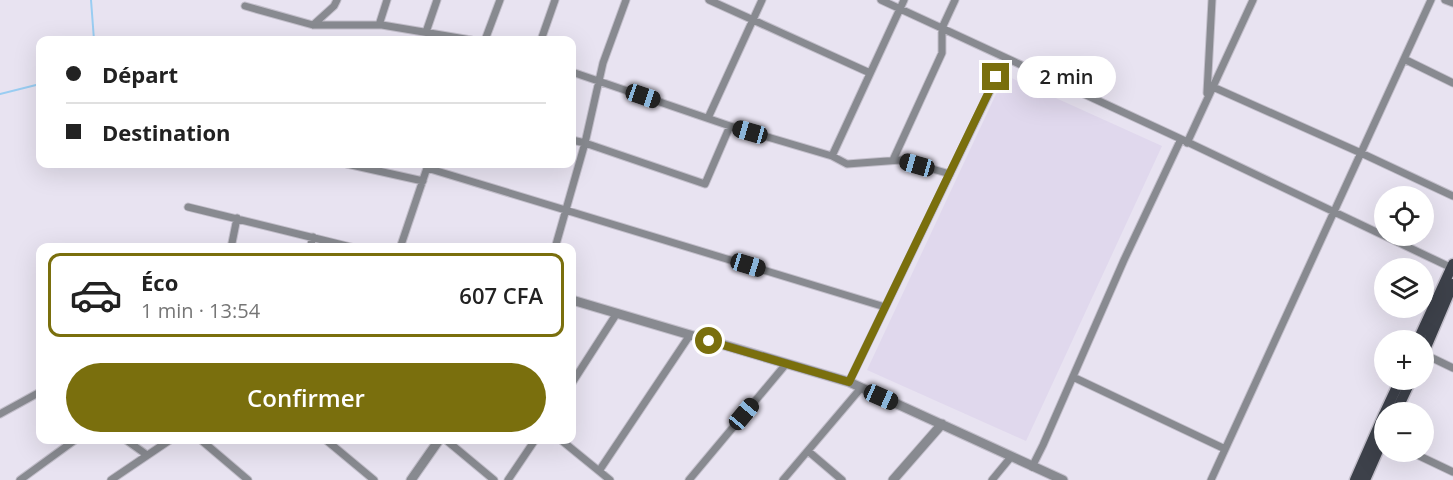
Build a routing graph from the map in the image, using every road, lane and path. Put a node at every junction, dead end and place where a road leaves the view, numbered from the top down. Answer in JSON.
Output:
{"nodes":[{"id":1,"x":337,"y":0,"type":"edge"},
{"id":2,"x":387,"y":0,"type":"edge"},
{"id":3,"x":437,"y":0,"type":"edge"},
{"id":4,"x":500,"y":0,"type":"edge"},
{"id":5,"x":555,"y":0,"type":"edge"},
{"id":6,"x":626,"y":0,"type":"edge"},
{"id":7,"x":709,"y":0,"type":"edge"},
{"id":8,"x":762,"y":0,"type":"edge"},
{"id":9,"x":881,"y":0,"type":"edge"},
{"id":10,"x":903,"y":0,"type":"edge"},
{"id":11,"x":955,"y":0,"type":"edge"},
{"id":12,"x":1212,"y":0,"type":"edge"},
{"id":13,"x":1253,"y":0,"type":"edge"},
{"id":14,"x":1431,"y":0,"type":"edge"},
{"id":15,"x":1445,"y":0,"type":"edge"},
{"id":16,"x":1453,"y":3,"type":"edge"},
{"id":17,"x":245,"y":6,"type":"dead end"},
{"id":18,"x":900,"y":9,"type":"junction"},
{"id":19,"x":753,"y":20,"type":"junction"},
{"id":20,"x":313,"y":25,"type":"junction"},
{"id":21,"x":379,"y":25,"type":"junction"},
{"id":22,"x":942,"y":28,"type":"junction"},
{"id":23,"x":426,"y":32,"type":"junction"},
{"id":24,"x":448,"y":36,"type":"edge"},
{"id":25,"x":487,"y":36,"type":"edge"},
{"id":26,"x":542,"y":36,"type":"edge"},
{"id":27,"x":1006,"y":58,"type":"junction"},
{"id":28,"x":1404,"y":59,"type":"junction"},
{"id":29,"x":576,"y":73,"type":"edge"},
{"id":30,"x":870,"y":73,"type":"junction"},
{"id":31,"x":599,"y":81,"type":"junction"},
{"id":32,"x":1453,"y":83,"type":"edge"},
{"id":33,"x":1213,"y":87,"type":"junction"},
{"id":34,"x":1207,"y":100,"type":"junction"},
{"id":35,"x":708,"y":118,"type":"junction"},
{"id":36,"x":730,"y":126,"type":"junction"},
{"id":37,"x":576,"y":141,"type":"edge"},
{"id":38,"x":1184,"y":141,"type":"junction"},
{"id":39,"x":585,"y":143,"type":"junction"},
{"id":40,"x":1361,"y":153,"type":"junction"},
{"id":41,"x":832,"y":156,"type":"junction"},
{"id":42,"x":893,"y":160,"type":"junction"},
{"id":43,"x":365,"y":168,"type":"edge"},
{"id":44,"x":427,"y":168,"type":"edge"},
{"id":45,"x":434,"y":168,"type":"edge"},
{"id":46,"x":950,"y":174,"type":"junction"},
{"id":47,"x":423,"y":181,"type":"junction"},
{"id":48,"x":1453,"y":196,"type":"edge"},
{"id":49,"x":188,"y":207,"type":"dead end"},
{"id":50,"x":566,"y":210,"type":"junction"},
{"id":51,"x":1334,"y":212,"type":"junction"},
{"id":52,"x":237,"y":219,"type":"junction"},
{"id":53,"x":313,"y":237,"type":"junction"},
{"id":54,"x":232,"y":243,"type":"edge"},
{"id":55,"x":311,"y":243,"type":"edge"},
{"id":56,"x":336,"y":243,"type":"edge"},
{"id":57,"x":402,"y":243,"type":"edge"},
{"id":58,"x":556,"y":243,"type":"edge"},
{"id":59,"x":1453,"y":266,"type":"edge"},
{"id":60,"x":1453,"y":284,"type":"edge"},
{"id":61,"x":576,"y":301,"type":"edge"},
{"id":62,"x":885,"y":307,"type":"junction"},
{"id":63,"x":617,"y":313,"type":"junction"},
{"id":64,"x":1432,"y":321,"type":"junction"},
{"id":65,"x":1425,"y":330,"type":"edge"},
{"id":66,"x":1430,"y":330,"type":"edge"},
{"id":67,"x":690,"y":335,"type":"junction"},
{"id":68,"x":1434,"y":358,"type":"edge"},
{"id":69,"x":786,"y":364,"type":"junction"},
{"id":70,"x":1453,"y":368,"type":"edge"},
{"id":71,"x":576,"y":377,"type":"edge"},
{"id":72,"x":1073,"y":377,"type":"junction"},
{"id":73,"x":849,"y":382,"type":"junction"},
{"id":74,"x":861,"y":388,"type":"junction"},
{"id":75,"x":36,"y":394,"type":"edge"},
{"id":76,"x":0,"y":414,"type":"edge"},
{"id":77,"x":942,"y":424,"type":"junction"},
{"id":78,"x":1374,"y":438,"type":"edge"},
{"id":79,"x":70,"y":444,"type":"edge"},
{"id":80,"x":132,"y":444,"type":"edge"},
{"id":81,"x":164,"y":444,"type":"edge"},
{"id":82,"x":205,"y":444,"type":"edge"},
{"id":83,"x":331,"y":444,"type":"edge"},
{"id":84,"x":436,"y":444,"type":"edge"},
{"id":85,"x":451,"y":444,"type":"edge"},
{"id":86,"x":532,"y":444,"type":"edge"},
{"id":87,"x":566,"y":444,"type":"edge"},
{"id":88,"x":1225,"y":449,"type":"junction"},
{"id":89,"x":808,"y":451,"type":"junction"},
{"id":90,"x":147,"y":455,"type":"junction"},
{"id":91,"x":1011,"y":457,"type":"junction"},
{"id":92,"x":1374,"y":460,"type":"edge"},
{"id":93,"x":1432,"y":462,"type":"edge"},
{"id":94,"x":1032,"y":467,"type":"junction"},
{"id":95,"x":599,"y":471,"type":"junction"},
{"id":96,"x":1453,"y":472,"type":"edge"},
{"id":97,"x":243,"y":479,"type":"edge"},
{"id":98,"x":20,"y":480,"type":"edge"},
{"id":99,"x":111,"y":480,"type":"edge"},
{"id":100,"x":374,"y":480,"type":"edge"},
{"id":101,"x":411,"y":480,"type":"edge"},
{"id":102,"x":494,"y":480,"type":"edge"},
{"id":103,"x":508,"y":480,"type":"edge"},
{"id":104,"x":610,"y":480,"type":"edge"},
{"id":105,"x":689,"y":480,"type":"edge"},
{"id":106,"x":783,"y":480,"type":"edge"},
{"id":107,"x":842,"y":480,"type":"edge"},
{"id":108,"x":893,"y":480,"type":"edge"},
{"id":109,"x":992,"y":480,"type":"edge"},
{"id":110,"x":1063,"y":480,"type":"edge"},
{"id":111,"x":1211,"y":480,"type":"edge"},
{"id":112,"x":1355,"y":480,"type":"edge"},
{"id":113,"x":1365,"y":480,"type":"edge"}],
"edges":[{"from":1,"to":20,"type":"street"},
{"from":2,"to":21,"type":"street"},
{"from":3,"to":23,"type":"street"},
{"from":4,"to":25,"type":"street"},
{"from":5,"to":26,"type":"street"},
{"from":6,"to":31,"type":"street"},
{"from":7,"to":19,"type":"street"},
{"from":8,"to":19,"type":"street"},
{"from":9,"to":18,"type":"street"},
{"from":10,"to":18,"type":"street"},
{"from":11,"to":22,"type":"street"},
{"from":12,"to":34,"type":"street"},
{"from":13,"to":33,"type":"street"},
{"from":14,"to":28,"type":"street"},
{"from":15,"to":16,"type":"street"},
{"from":17,"to":20,"type":"street"},
{"from":18,"to":22,"type":"street"},
{"from":18,"to":30,"type":"street"},
{"from":19,"to":30,"type":"street"},
{"from":19,"to":35,"type":"street"},
{"from":20,"to":21,"type":"street"},
{"from":21,"to":23,"type":"street"},
{"from":22,"to":27,"type":"street"},
{"from":22,"to":42,"type":"street"},
{"from":23,"to":24,"type":"street"},
{"from":27,"to":38,"type":"street"},
{"from":27,"to":46,"type":"street"},
{"from":28,"to":32,"type":"street"},
{"from":28,"to":40,"type":"street"},
{"from":29,"to":31,"type":"street"},
{"from":30,"to":41,"type":"street"},
{"from":31,"to":35,"type":"street"},
{"from":31,"to":39,"type":"street"},
{"from":33,"to":34,"type":"street"},
{"from":33,"to":40,"type":"street"},
{"from":34,"to":38,"type":"street"},
{"from":35,"to":36,"type":"street"},
{"from":36,"to":39,"type":"street"},
{"from":36,"to":41,"type":"street"},
{"from":37,"to":39,"type":"street"},
{"from":38,"to":51,"type":"street"},
{"from":38,"to":72,"type":"street"},
{"from":39,"to":50,"type":"street"},
{"from":40,"to":48,"type":"street"},
{"from":40,"to":51,"type":"street"},
{"from":41,"to":42,"type":"street"},
{"from":42,"to":46,"type":"street"},
{"from":43,"to":47,"type":"street"},
{"from":44,"to":47,"type":"street"},
{"from":45,"to":50,"type":"street"},
{"from":46,"to":62,"type":"street"},
{"from":47,"to":57,"type":"street"},
{"from":49,"to":52,"type":"street"},
{"from":50,"to":58,"type":"street"},
{"from":50,"to":62,"type":"street"},
{"from":51,"to":59,"type":"street"},
{"from":51,"to":88,"type":"street"},
{"from":52,"to":53,"type":"street"},
{"from":52,"to":54,"type":"street"},
{"from":53,"to":55,"type":"street"},
{"from":53,"to":56,"type":"street"},
{"from":59,"to":64,"type":"main road"},
{"from":60,"to":64,"type":"main road"},
{"from":61,"to":63,"type":"street"},
{"from":62,"to":73,"type":"street"},
{"from":63,"to":67,"type":"street"},
{"from":63,"to":71,"type":"street"},
{"from":64,"to":65,"type":"main road"},
{"from":64,"to":66,"type":"main road"},
{"from":67,"to":69,"type":"street"},
{"from":67,"to":95,"type":"street"},
{"from":68,"to":70,"type":"street"},
{"from":69,"to":73,"type":"street"},
{"from":69,"to":105,"type":"street"},
{"from":72,"to":88,"type":"street"},
{"from":72,"to":94,"type":"street"},
{"from":73,"to":74,"type":"street"},
{"from":74,"to":77,"type":"street"},
{"from":74,"to":89,"type":"street"},
{"from":75,"to":76,"type":"street"},
{"from":77,"to":91,"type":"street"},
{"from":77,"to":108,"type":"street"},
{"from":78,"to":112,"type":"main road"},
{"from":79,"to":98,"type":"street"},
{"from":80,"to":90,"type":"street"},
{"from":81,"to":90,"type":"street"},
{"from":82,"to":97,"type":"street"},
{"from":83,"to":100,"type":"street"},
{"from":84,"to":101,"type":"street"},
{"from":85,"to":102,"type":"street"},
{"from":86,"to":103,"type":"street"},
{"from":87,"to":95,"type":"street"},
{"from":88,"to":111,"type":"street"},
{"from":89,"to":106,"type":"street"},
{"from":89,"to":107,"type":"street"},
{"from":90,"to":99,"type":"street"},
{"from":91,"to":94,"type":"street"},
{"from":91,"to":109,"type":"street"},
{"from":92,"to":113,"type":"main road"},
{"from":93,"to":96,"type":"street"},
{"from":94,"to":110,"type":"street"},
{"from":95,"to":104,"type":"street"}]}
